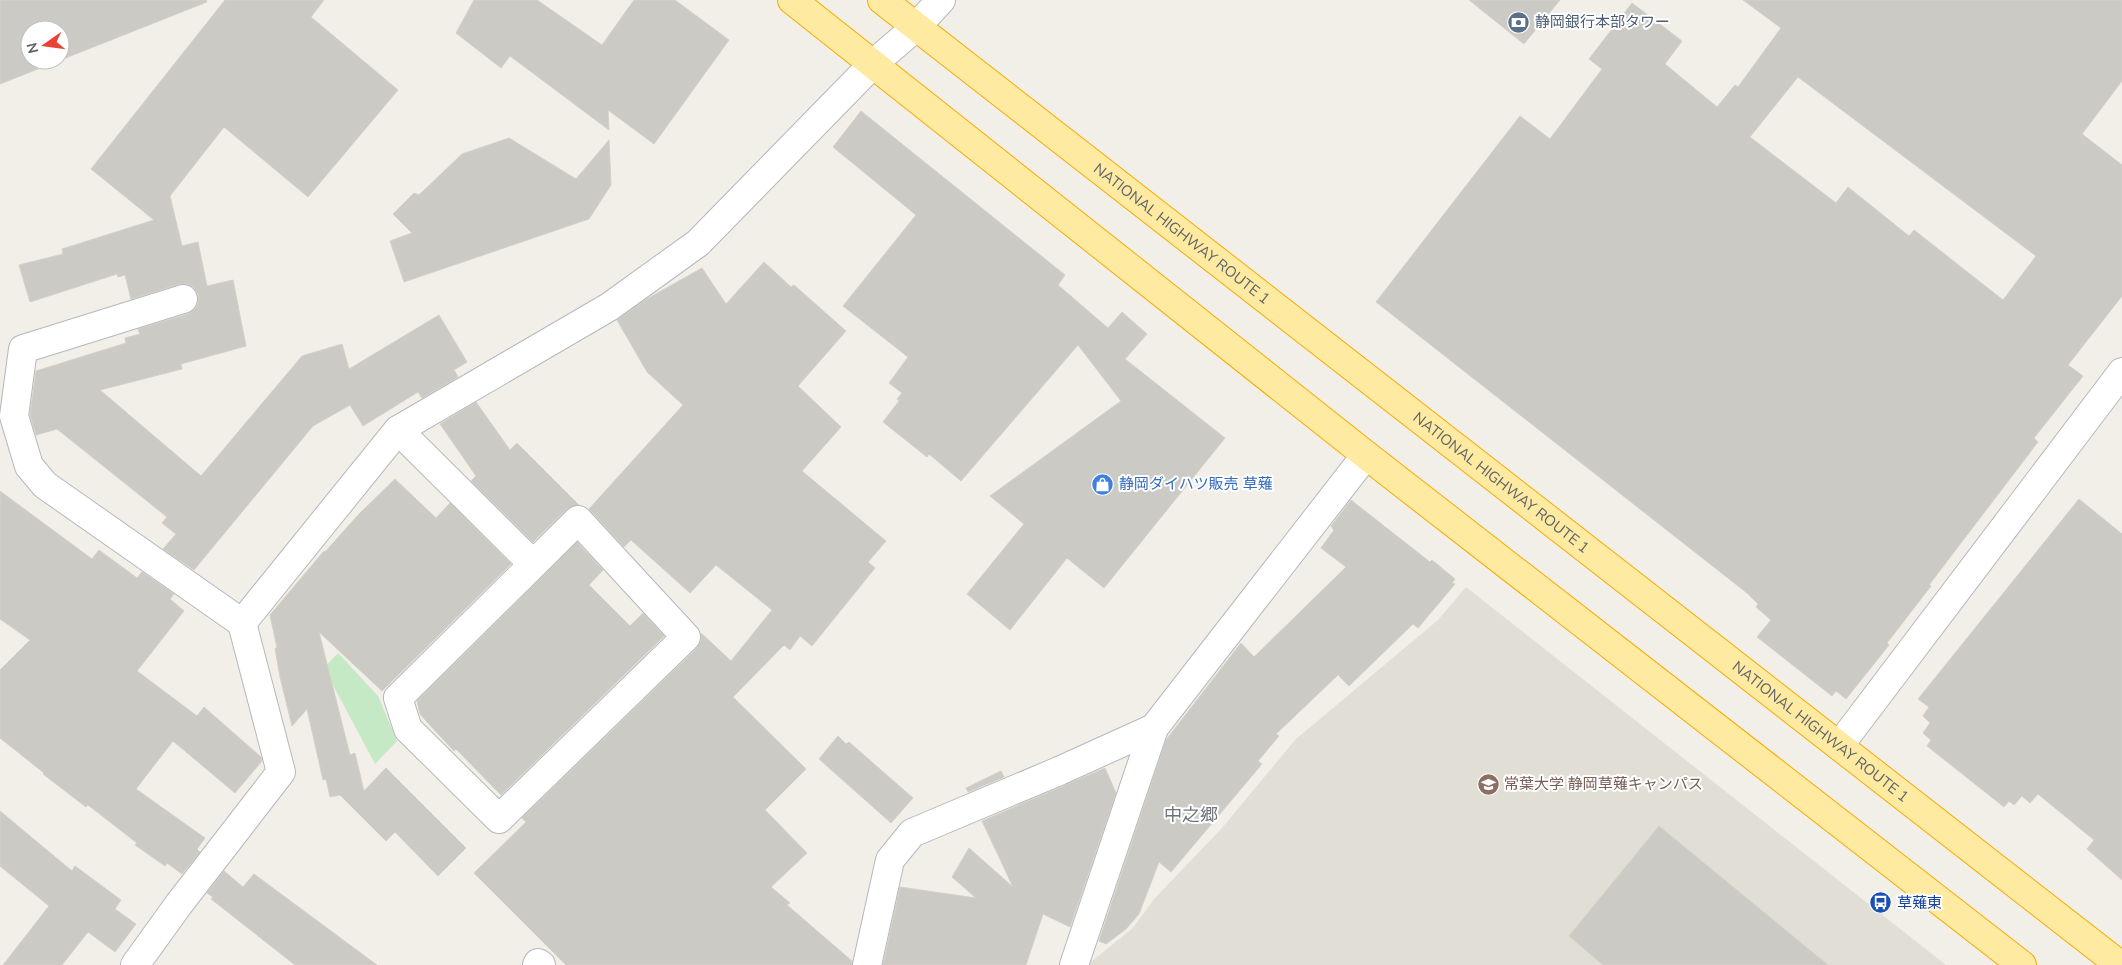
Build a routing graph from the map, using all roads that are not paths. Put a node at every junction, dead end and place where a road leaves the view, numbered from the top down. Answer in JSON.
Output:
{"nodes":[{"id":1,"x":792,"y":0,"type":"edge"},
{"id":2,"x":882,"y":0,"type":"edge"},
{"id":3,"x":941,"y":0,"type":"edge"},
{"id":4,"x":916,"y":27,"type":"junction"},
{"id":5,"x":873,"y":64,"type":"junction"},
{"id":6,"x":183,"y":299,"type":"dead end"},
{"id":7,"x":2122,"y":372,"type":"edge"},
{"id":8,"x":398,"y":430,"type":"junction"},
{"id":9,"x":1366,"y":455,"type":"junction"},
{"id":10,"x":532,"y":563,"type":"junction"},
{"id":11,"x":242,"y":623,"type":"junction"},
{"id":12,"x":1154,"y":728,"type":"junction"},
{"id":13,"x":1838,"y":746,"type":"junction"},
{"id":14,"x":135,"y":965,"type":"edge"},
{"id":15,"x":537,"y":965,"type":"edge"},
{"id":16,"x":541,"y":965,"type":"edge"},
{"id":17,"x":867,"y":965,"type":"edge"},
{"id":18,"x":1074,"y":965,"type":"edge"},
{"id":19,"x":2022,"y":965,"type":"edge"},
{"id":20,"x":2120,"y":965,"type":"edge"}],
"edges":[{"from":1,"to":5,"type":"highway"},
{"from":2,"to":4,"type":"highway","name":"NATIONAL HIGHWAY ROUTE 1"},
{"from":3,"to":4,"type":"street"},
{"from":4,"to":5,"type":"street"},
{"from":4,"to":13,"type":"highway","name":"NATIONAL HIGHWAY ROUTE 1"},
{"from":5,"to":8,"type":"street"},
{"from":5,"to":9,"type":"highway"},
{"from":6,"to":11,"type":"street"},
{"from":7,"to":13,"type":"street"},
{"from":8,"to":10,"type":"street"},
{"from":8,"to":11,"type":"street"},
{"from":9,"to":12,"type":"street"},
{"from":9,"to":19,"type":"highway"},
{"from":10,"to":10,"type":"street"},
{"from":11,"to":14,"type":"street"},
{"from":12,"to":17,"type":"street"},
{"from":12,"to":18,"type":"street"},
{"from":13,"to":20,"type":"highway","name":"NATIONAL HIGHWAY ROUTE 1"},
{"from":15,"to":16,"type":"street"}]}
